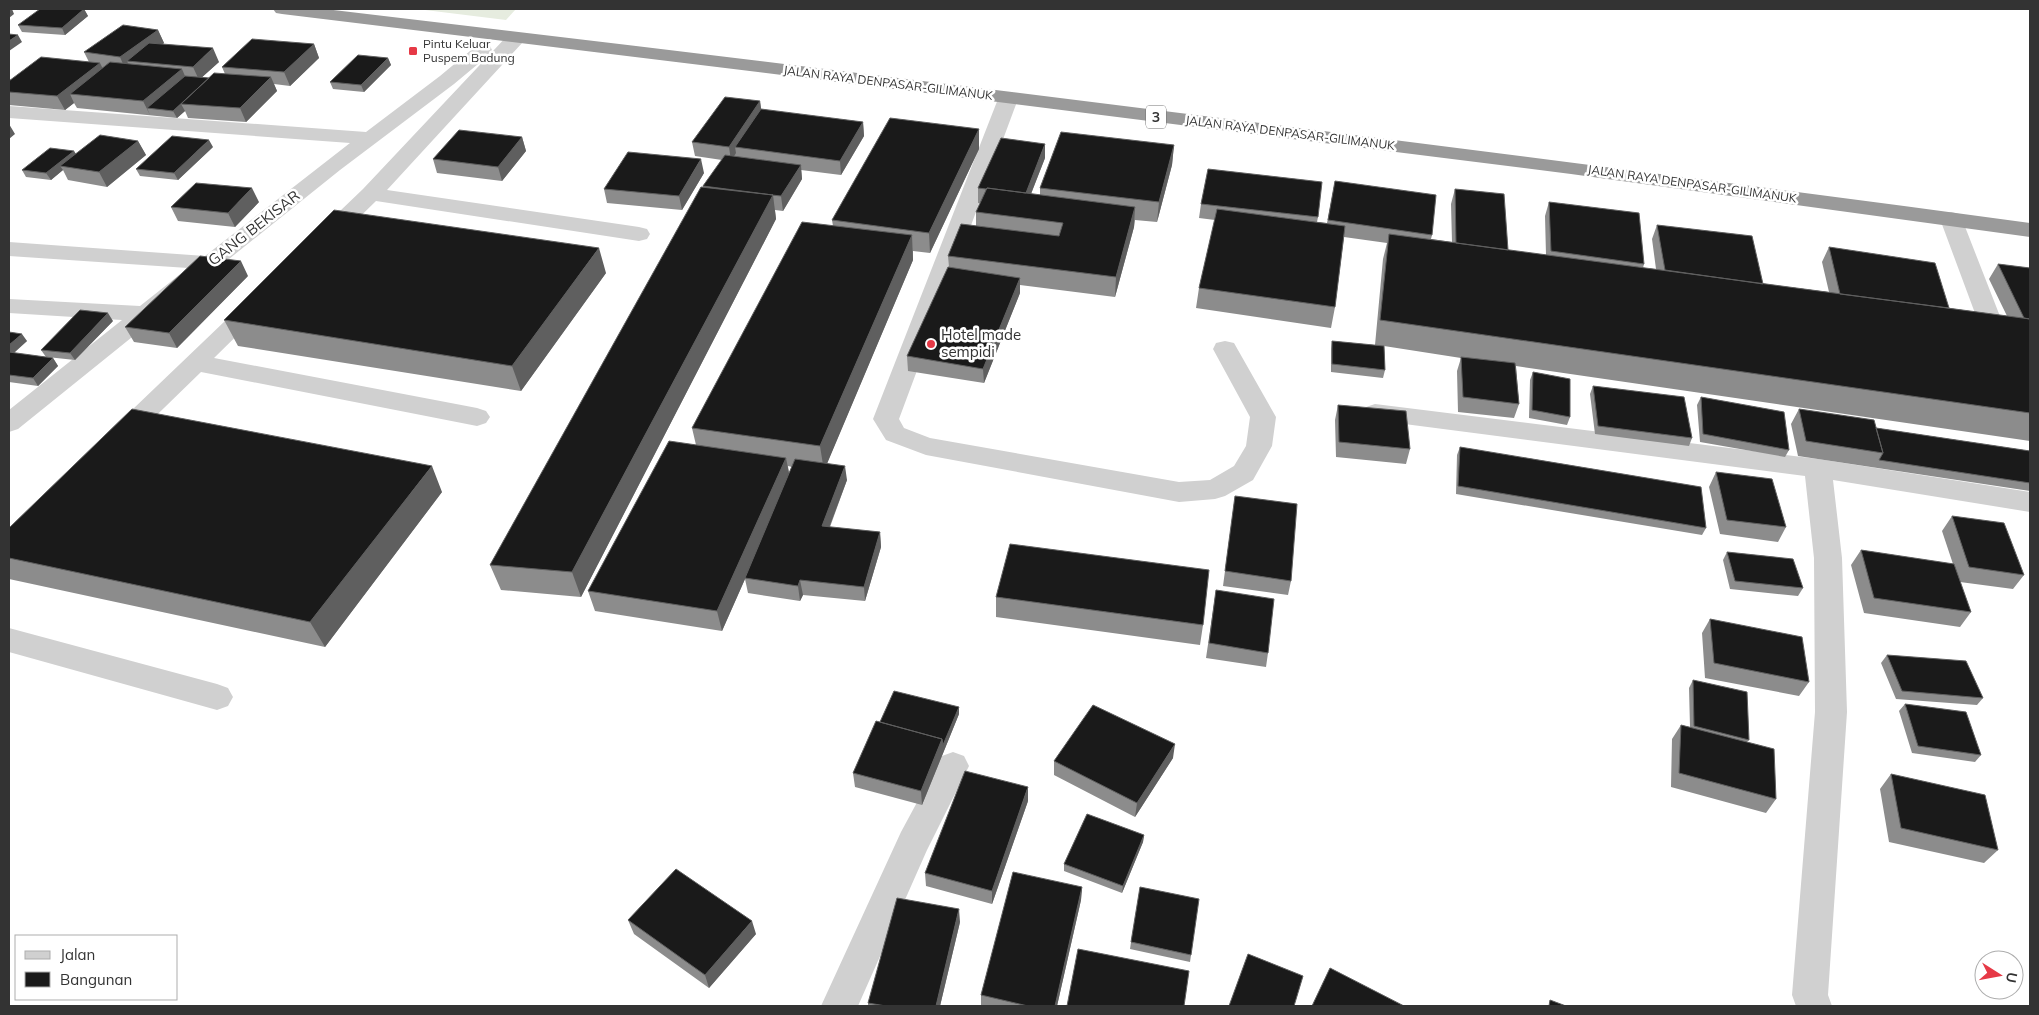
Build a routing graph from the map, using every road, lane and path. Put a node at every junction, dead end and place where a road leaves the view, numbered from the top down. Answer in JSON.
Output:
{"nodes":[{"id":1,"x":282,"y":9,"type":"edge"},
{"id":2,"x":409,"y":9,"type":"edge"},
{"id":3,"x":306,"y":10,"type":"edge"},
{"id":4,"x":426,"y":26,"type":"junction"},
{"id":5,"x":508,"y":36,"type":"junction"},
{"id":6,"x":1008,"y":98,"type":"junction"},
{"id":7,"x":9,"y":112,"type":"edge"},
{"id":8,"x":369,"y":138,"type":"junction"},
{"id":9,"x":371,"y":194,"type":"junction"},
{"id":10,"x":1951,"y":219,"type":"junction"},
{"id":11,"x":2030,"y":230,"type":"edge"},
{"id":12,"x":639,"y":234,"type":"dead end"},
{"id":13,"x":9,"y":249,"type":"edge"},
{"id":14,"x":308,"y":254,"type":"edge"},
{"id":15,"x":210,"y":263,"type":"junction"},
{"id":16,"x":273,"y":288,"type":"edge"},
{"id":17,"x":9,"y":306,"type":"edge"},
{"id":18,"x":142,"y":314,"type":"junction"},
{"id":19,"x":1991,"y":324,"type":"edge"},
{"id":20,"x":1225,"y":349,"type":"dead end"},
{"id":21,"x":196,"y":363,"type":"junction"},
{"id":22,"x":1376,"y":413,"type":"edge"},
{"id":23,"x":477,"y":417,"type":"dead end"},
{"id":24,"x":9,"y":423,"type":"edge"},
{"id":25,"x":106,"y":450,"type":"edge"},
{"id":26,"x":1818,"y":468,"type":"junction"},
{"id":27,"x":2030,"y":502,"type":"edge"},
{"id":28,"x":9,"y":640,"type":"edge"},
{"id":29,"x":217,"y":697,"type":"dead end"},
{"id":30,"x":953,"y":766,"type":"dead end"},
{"id":31,"x":839,"y":1006,"type":"edge"},
{"id":32,"x":1814,"y":1006,"type":"edge"}],
"edges":[{"from":1,"to":3,"type":"highway","name":"JALAN RAYA DENPASAR-GILIMANUK","number":"3"},
{"from":2,"to":4,"type":"highway"},
{"from":3,"to":4,"type":"highway","name":"JALAN RAYA DENPASAR-GILIMANUK","number":"3"},
{"from":4,"to":5,"type":"highway","name":"JALAN RAYA DENPASAR-GILIMANUK","number":"3"},
{"from":5,"to":6,"type":"highway","name":"JALAN RAYA DENPASAR-GILIMANUK","number":"3"},
{"from":5,"to":8,"type":"street","name":"GANG BEKISAR"},
{"from":5,"to":9,"type":"street"},
{"from":6,"to":10,"type":"highway","name":"JALAN RAYA DENPASAR-GILIMANUK","number":"3"},
{"from":6,"to":20,"type":"street"},
{"from":7,"to":8,"type":"street"},
{"from":8,"to":15,"type":"street","name":"GANG BEKISAR"},
{"from":9,"to":12,"type":"street"},
{"from":9,"to":14,"type":"street"},
{"from":10,"to":11,"type":"highway","name":"JALAN RAYA DENPASAR-GILIMANUK","number":"3"},
{"from":10,"to":19,"type":"street"},
{"from":13,"to":15,"type":"street"},
{"from":15,"to":18,"type":"street","name":"GANG BEKISAR"},
{"from":16,"to":21,"type":"street"},
{"from":17,"to":18,"type":"street"},
{"from":18,"to":24,"type":"street","name":"GANG BEKISAR"},
{"from":21,"to":23,"type":"street"},
{"from":21,"to":25,"type":"street"},
{"from":22,"to":26,"type":"street"},
{"from":26,"to":27,"type":"street"},
{"from":26,"to":32,"type":"street"},
{"from":28,"to":29,"type":"street"},
{"from":30,"to":31,"type":"street"}]}
